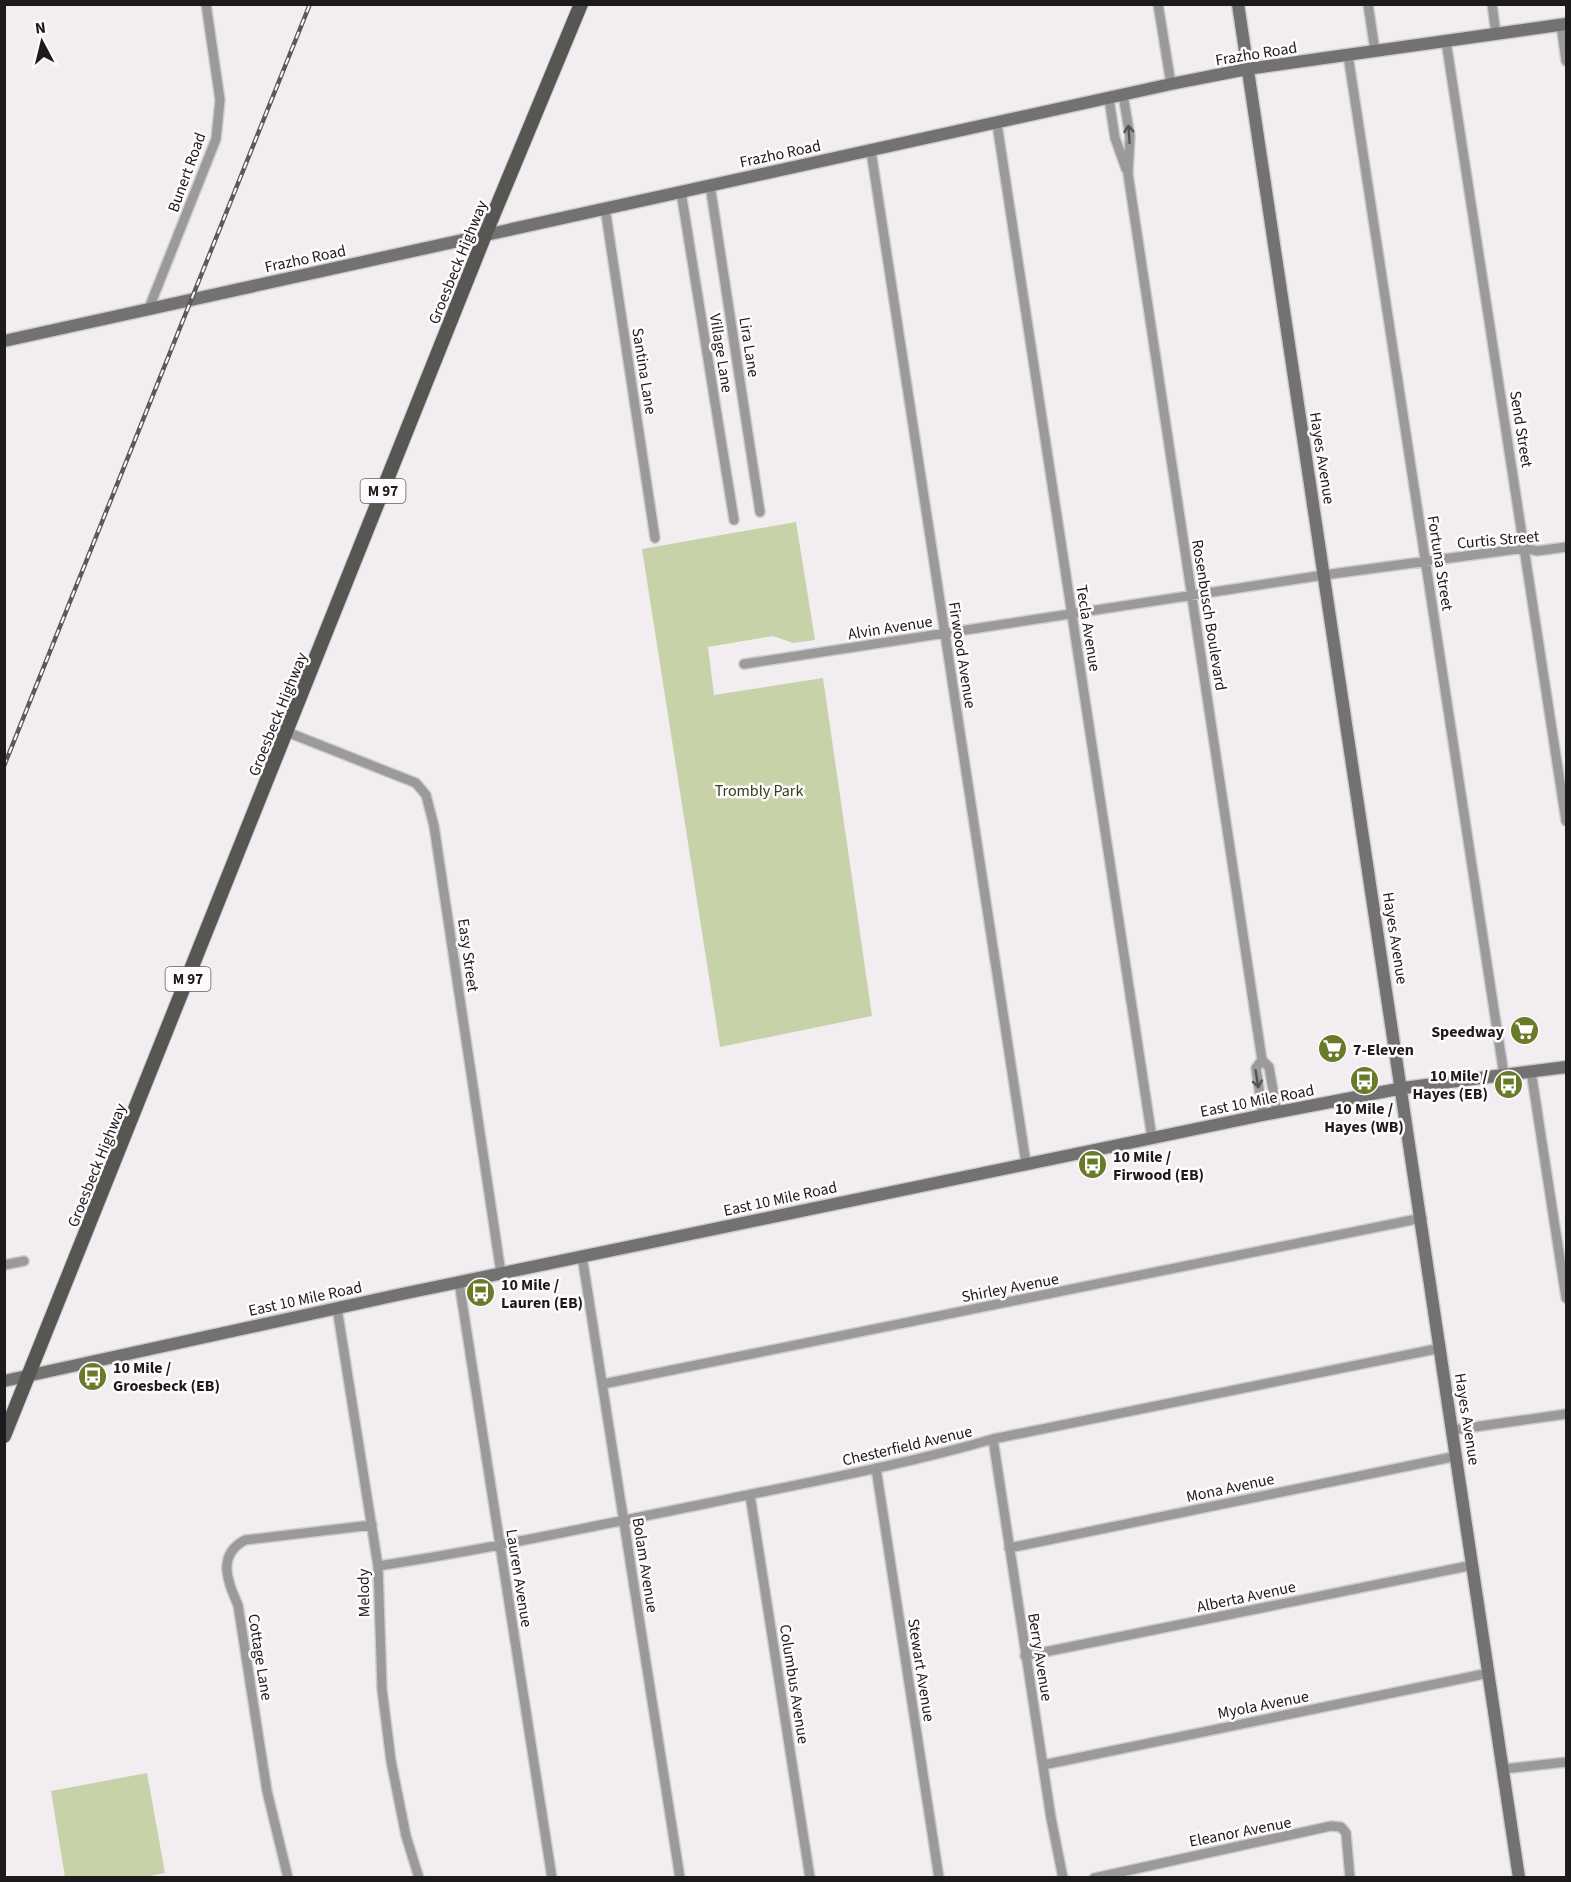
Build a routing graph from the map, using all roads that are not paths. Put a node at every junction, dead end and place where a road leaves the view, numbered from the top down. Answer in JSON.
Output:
{"nodes":[{"id":1,"x":206,"y":4,"type":"edge"},
{"id":2,"x":581,"y":4,"type":"edge"},
{"id":3,"x":1158,"y":4,"type":"edge"},
{"id":4,"x":1238,"y":4,"type":"edge"},
{"id":5,"x":1368,"y":4,"type":"edge"},
{"id":6,"x":1492,"y":4,"type":"edge"},
{"id":7,"x":1564,"y":25,"type":"edge"},
{"id":8,"x":1496,"y":34,"type":"junction"},
{"id":9,"x":1446,"y":41,"type":"junction"},
{"id":10,"x":1375,"y":51,"type":"junction"},
{"id":11,"x":1348,"y":55,"type":"junction"},
{"id":12,"x":1566,"y":61,"type":"edge"},
{"id":13,"x":1247,"y":69,"type":"junction"},
{"id":14,"x":1172,"y":84,"type":"junction"},
{"id":15,"x":1123,"y":95,"type":"junction"},
{"id":16,"x":1109,"y":99,"type":"junction"},
{"id":17,"x":997,"y":124,"type":"junction"},
{"id":18,"x":871,"y":151,"type":"junction"},
{"id":19,"x":1128,"y":174,"type":"junction"},
{"id":20,"x":710,"y":185,"type":"junction"},
{"id":21,"x":681,"y":192,"type":"junction"},
{"id":22,"x":605,"y":208,"type":"junction"},
{"id":23,"x":485,"y":235,"type":"junction"},
{"id":24,"x":149,"y":308,"type":"junction"},
{"id":25,"x":4,"y":341,"type":"edge"},
{"id":26,"x":760,"y":512,"type":"dead end"},
{"id":27,"x":734,"y":520,"type":"dead end"},
{"id":28,"x":655,"y":538,"type":"dead end"},
{"id":29,"x":1566,"y":547,"type":"edge"},
{"id":30,"x":1525,"y":548,"type":"junction"},
{"id":31,"x":1425,"y":562,"type":"junction"},
{"id":32,"x":1324,"y":575,"type":"junction"},
{"id":33,"x":1191,"y":596,"type":"junction"},
{"id":34,"x":1072,"y":615,"type":"junction"},
{"id":35,"x":944,"y":634,"type":"junction"},
{"id":36,"x":744,"y":664,"type":"dead end"},
{"id":37,"x":287,"y":732,"type":"junction"},
{"id":38,"x":1566,"y":821,"type":"edge"},
{"id":39,"x":1262,"y":1060,"type":"junction"},
{"id":40,"x":1566,"y":1067,"type":"edge"},
{"id":41,"x":1531,"y":1071,"type":"junction"},
{"id":42,"x":1504,"y":1075,"type":"junction"},
{"id":43,"x":1403,"y":1088,"type":"junction"},
{"id":44,"x":1277,"y":1113,"type":"junction"},
{"id":45,"x":1263,"y":1115,"type":"junction"},
{"id":46,"x":1152,"y":1138,"type":"junction"},
{"id":47,"x":1026,"y":1163,"type":"junction"},
{"id":48,"x":1422,"y":1218,"type":"junction"},
{"id":49,"x":582,"y":1256,"type":"junction"},
{"id":50,"x":24,"y":1261,"type":"dead end"},
{"id":51,"x":4,"y":1264,"type":"edge"},
{"id":52,"x":501,"y":1273,"type":"junction"},
{"id":53,"x":459,"y":1282,"type":"junction"},
{"id":54,"x":1566,"y":1298,"type":"edge"},
{"id":55,"x":337,"y":1308,"type":"junction"},
{"id":56,"x":1441,"y":1348,"type":"junction"},
{"id":57,"x":30,"y":1376,"type":"junction"},
{"id":58,"x":4,"y":1381,"type":"edge"},
{"id":59,"x":603,"y":1384,"type":"junction"},
{"id":60,"x":1566,"y":1414,"type":"edge"},
{"id":61,"x":1453,"y":1430,"type":"junction"},
{"id":62,"x":4,"y":1436,"type":"edge"},
{"id":63,"x":993,"y":1439,"type":"junction"},
{"id":64,"x":1457,"y":1456,"type":"junction"},
{"id":65,"x":876,"y":1468,"type":"junction"},
{"id":66,"x":750,"y":1494,"type":"junction"},
{"id":67,"x":624,"y":1520,"type":"junction"},
{"id":68,"x":372,"y":1525,"type":"junction"},
{"id":69,"x":499,"y":1544,"type":"junction"},
{"id":70,"x":1009,"y":1548,"type":"junction"},
{"id":71,"x":1473,"y":1565,"type":"junction"},
{"id":72,"x":378,"y":1566,"type":"junction"},
{"id":73,"x":1025,"y":1656,"type":"junction"},
{"id":74,"x":1489,"y":1673,"type":"junction"},
{"id":75,"x":1566,"y":1762,"type":"edge"},
{"id":76,"x":1043,"y":1765,"type":"junction"},
{"id":77,"x":1503,"y":1769,"type":"junction"},
{"id":78,"x":288,"y":1878,"type":"edge"},
{"id":79,"x":419,"y":1878,"type":"edge"},
{"id":80,"x":552,"y":1878,"type":"edge"},
{"id":81,"x":680,"y":1878,"type":"edge"},
{"id":82,"x":810,"y":1878,"type":"edge"},
{"id":83,"x":939,"y":1878,"type":"edge"},
{"id":84,"x":1063,"y":1878,"type":"edge"},
{"id":85,"x":1094,"y":1878,"type":"edge"},
{"id":86,"x":1350,"y":1878,"type":"edge"},
{"id":87,"x":1519,"y":1878,"type":"edge"}],
"edges":[{"from":1,"to":24,"type":"street","name":"Bunert Road"},
{"from":2,"to":23,"type":"main road","name":"Groesbeck Highway","number":"M 97"},
{"from":3,"to":14,"type":"street"},
{"from":4,"to":13,"type":"street","name":"Hayes Avenue"},
{"from":5,"to":10,"type":"street"},
{"from":6,"to":8,"type":"street"},
{"from":7,"to":8,"type":"street","name":"Frazho Road"},
{"from":7,"to":12,"type":"street"},
{"from":8,"to":9,"type":"street","name":"Frazho Road"},
{"from":9,"to":10,"type":"street","name":"Frazho Road"},
{"from":9,"to":30,"type":"street","name":"Send Street"},
{"from":10,"to":11,"type":"street","name":"Frazho Road"},
{"from":11,"to":13,"type":"street","name":"Frazho Road"},
{"from":11,"to":31,"type":"street","name":"Fortuna Street"},
{"from":13,"to":14,"type":"street","name":"Frazho Road"},
{"from":13,"to":32,"type":"street","name":"Hayes Avenue"},
{"from":14,"to":15,"type":"street","name":"Frazho Road"},
{"from":15,"to":16,"type":"street","name":"Frazho Road"},
{"from":19,"to":15,"type":"street","name":"Rosenbusch Boulevard","one_way":true},
{"from":16,"to":17,"type":"street","name":"Frazho Road"},
{"from":16,"to":19,"type":"street","name":"Rosenbusch Boulevard"},
{"from":17,"to":18,"type":"street","name":"Frazho Road"},
{"from":17,"to":34,"type":"street","name":"Tecla Avenue"},
{"from":18,"to":20,"type":"street","name":"Frazho Road"},
{"from":18,"to":35,"type":"street","name":"Firwood Avenue"},
{"from":19,"to":33,"type":"street","name":"Rosenbusch Boulevard"},
{"from":20,"to":21,"type":"street","name":"Frazho Road"},
{"from":20,"to":26,"type":"street","name":"Lira Lane"},
{"from":21,"to":22,"type":"street","name":"Frazho Road"},
{"from":21,"to":27,"type":"street","name":"Village Lane"},
{"from":22,"to":23,"type":"street","name":"Frazho Road"},
{"from":22,"to":28,"type":"street","name":"Santina Lane"},
{"from":23,"to":24,"type":"street","name":"Frazho Road"},
{"from":23,"to":37,"type":"main road","name":"Groesbeck Highway","number":"M 97"},
{"from":24,"to":25,"type":"street","name":"Frazho Road"},
{"from":29,"to":30,"type":"street","name":"Curtis Street"},
{"from":30,"to":31,"type":"street","name":"Curtis Street"},
{"from":30,"to":38,"type":"street","name":"Send Street"},
{"from":31,"to":32,"type":"street","name":"Curtis Street"},
{"from":31,"to":42,"type":"street","name":"Fortuna Street"},
{"from":32,"to":33,"type":"street","name":"Alvin Avenue"},
{"from":32,"to":43,"type":"street","name":"Hayes Avenue"},
{"from":33,"to":34,"type":"street","name":"Alvin Avenue"},
{"from":33,"to":39,"type":"street","name":"Rosenbusch Boulevard"},
{"from":34,"to":35,"type":"street","name":"Alvin Avenue"},
{"from":34,"to":46,"type":"street","name":"Tecla Avenue"},
{"from":35,"to":36,"type":"street","name":"Alvin Avenue"},
{"from":35,"to":47,"type":"street","name":"Firwood Avenue"},
{"from":37,"to":52,"type":"street","name":"Easy Street"},
{"from":37,"to":57,"type":"main road","name":"Groesbeck Highway","number":"M 97"},
{"from":39,"to":44,"type":"street","name":"Rosenbusch Boulevard"},
{"from":39,"to":45,"type":"street","name":"Rosenbusch Boulevard","one_way":true},
{"from":40,"to":41,"type":"street","name":"East 10 Mile Road"},
{"from":41,"to":42,"type":"street","name":"East 10 Mile Road"},
{"from":41,"to":54,"type":"street"},
{"from":42,"to":43,"type":"street","name":"East 10 Mile Road"},
{"from":43,"to":44,"type":"street","name":"East 10 Mile Road"},
{"from":43,"to":48,"type":"street","name":"Hayes Avenue"},
{"from":44,"to":45,"type":"street","name":"East 10 Mile Road"},
{"from":45,"to":46,"type":"street","name":"East 10 Mile Road"},
{"from":46,"to":47,"type":"street","name":"East 10 Mile Road"},
{"from":47,"to":49,"type":"street","name":"East 10 Mile Road"},
{"from":48,"to":56,"type":"street","name":"Hayes Avenue"},
{"from":48,"to":59,"type":"street","name":"Shirley Avenue"},
{"from":49,"to":52,"type":"street","name":"East 10 Mile Road"},
{"from":49,"to":59,"type":"street","name":"Bolam Avenue"},
{"from":50,"to":51,"type":"street"},
{"from":52,"to":53,"type":"street","name":"East 10 Mile Road"},
{"from":53,"to":55,"type":"street","name":"East 10 Mile Road"},
{"from":53,"to":69,"type":"street","name":"Lauren Avenue"},
{"from":55,"to":57,"type":"street","name":"East 10 Mile Road"},
{"from":55,"to":68,"type":"street","name":"Melody"},
{"from":56,"to":61,"type":"street","name":"Hayes Avenue"},
{"from":56,"to":63,"type":"street","name":"Chesterfield Avenue"},
{"from":57,"to":58,"type":"street","name":"East 10 Mile Road"},
{"from":57,"to":62,"type":"main road","name":"Groesbeck Highway","number":"M 97"},
{"from":59,"to":67,"type":"street","name":"Bolam Avenue"},
{"from":60,"to":61,"type":"street"},
{"from":61,"to":64,"type":"street","name":"Hayes Avenue"},
{"from":63,"to":65,"type":"street","name":"Chesterfield Avenue"},
{"from":63,"to":70,"type":"street","name":"Berry Avenue"},
{"from":64,"to":70,"type":"street","name":"Mona Avenue"},
{"from":64,"to":71,"type":"street","name":"Hayes Avenue"},
{"from":65,"to":66,"type":"street","name":"Chesterfield Avenue"},
{"from":65,"to":83,"type":"street","name":"Stewart Avenue"},
{"from":66,"to":67,"type":"street","name":"Chesterfield Avenue"},
{"from":66,"to":82,"type":"street","name":"Columbus Avenue"},
{"from":67,"to":69,"type":"street","name":"Chesterfield Avenue"},
{"from":67,"to":81,"type":"street","name":"Bolam Avenue"},
{"from":68,"to":72,"type":"street","name":"Melody"},
{"from":68,"to":78,"type":"street","name":"Cottage Lane"},
{"from":69,"to":72,"type":"street","name":"Chesterfield Avenue"},
{"from":69,"to":80,"type":"street","name":"Lauren Avenue"},
{"from":70,"to":73,"type":"street","name":"Berry Avenue"},
{"from":71,"to":73,"type":"street","name":"Alberta Avenue"},
{"from":71,"to":74,"type":"street","name":"Hayes Avenue"},
{"from":72,"to":79,"type":"street","name":"Melody"},
{"from":73,"to":76,"type":"street","name":"Berry Avenue"},
{"from":74,"to":76,"type":"street","name":"Myola Avenue"},
{"from":74,"to":77,"type":"street","name":"Hayes Avenue"},
{"from":75,"to":77,"type":"street"},
{"from":76,"to":84,"type":"street","name":"Berry Avenue"},
{"from":77,"to":87,"type":"street","name":"Hayes Avenue"},
{"from":85,"to":86,"type":"street","name":"Eleanor Avenue"}]}
